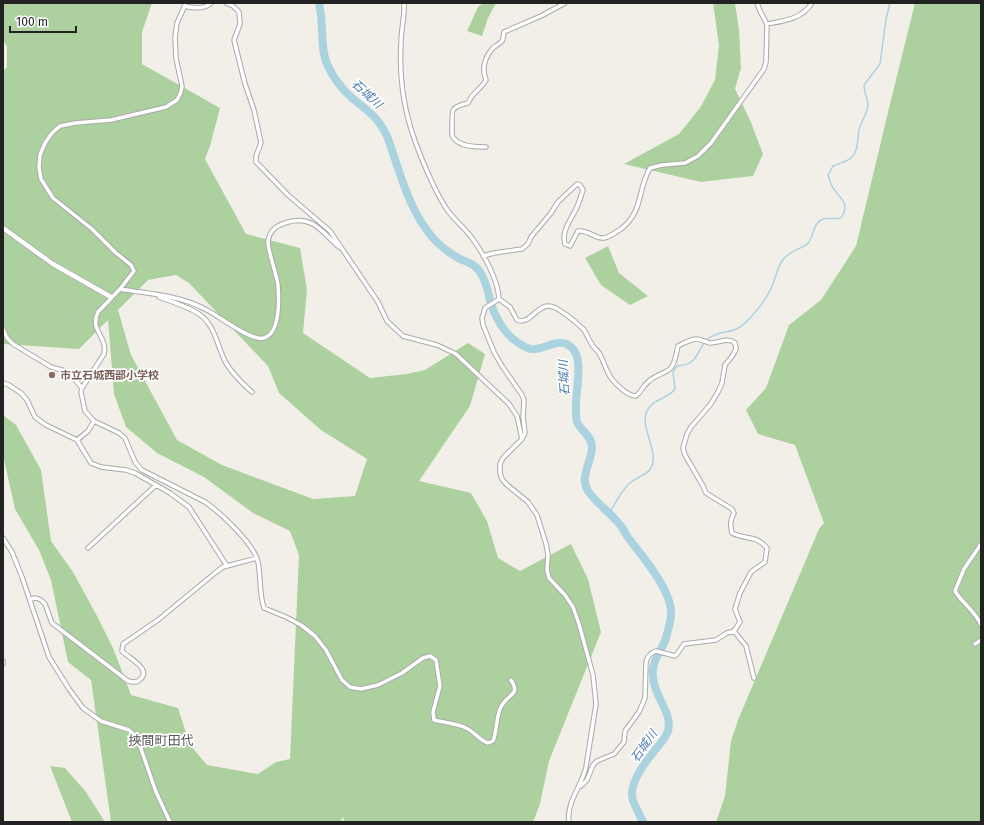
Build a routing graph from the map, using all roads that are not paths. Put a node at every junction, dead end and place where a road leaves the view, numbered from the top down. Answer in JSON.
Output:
{"nodes":[{"id":1,"x":210,"y":3,"type":"edge"},
{"id":2,"x":226,"y":3,"type":"edge"},
{"id":3,"x":404,"y":3,"type":"edge"},
{"id":4,"x":565,"y":3,"type":"edge"},
{"id":5,"x":757,"y":3,"type":"edge"},
{"id":6,"x":812,"y":3,"type":"edge"},
{"id":7,"x":185,"y":5,"type":"edge"},
{"id":8,"x":767,"y":24,"type":"junction"},
{"id":9,"x":486,"y":147,"type":"dead end"},
{"id":10,"x":3,"y":228,"type":"edge"},
{"id":11,"x":345,"y":252,"type":"junction"},
{"id":12,"x":483,"y":256,"type":"junction"},
{"id":13,"x":120,"y":289,"type":"junction"},
{"id":14,"x":154,"y":295,"type":"junction"},
{"id":15,"x":111,"y":297,"type":"junction"},
{"id":16,"x":498,"y":299,"type":"junction"},
{"id":17,"x":3,"y":329,"type":"edge"},
{"id":18,"x":3,"y":383,"type":"edge"},
{"id":19,"x":82,"y":388,"type":"junction"},
{"id":20,"x":252,"y":392,"type":"dead end"},
{"id":21,"x":94,"y":421,"type":"junction"},
{"id":22,"x":522,"y":439,"type":"junction"},
{"id":23,"x":77,"y":440,"type":"junction"},
{"id":24,"x":156,"y":485,"type":"junction"},
{"id":25,"x":3,"y":538,"type":"edge"},
{"id":26,"x":981,"y":544,"type":"edge"},
{"id":27,"x":88,"y":548,"type":"dead end"},
{"id":28,"x":256,"y":558,"type":"junction"},
{"id":29,"x":227,"y":566,"type":"junction"},
{"id":30,"x":30,"y":599,"type":"junction"},
{"id":31,"x":981,"y":625,"type":"edge"},
{"id":32,"x":734,"y":631,"type":"junction"},
{"id":33,"x":981,"y":640,"type":"edge"},
{"id":34,"x":975,"y":644,"type":"dead end"},
{"id":35,"x":754,"y":678,"type":"dead end"},
{"id":36,"x":511,"y":680,"type":"dead end"},
{"id":37,"x":580,"y":786,"type":"junction"},
{"id":38,"x":170,"y":822,"type":"edge"},
{"id":39,"x":569,"y":822,"type":"edge"}],
"edges":[{"from":1,"to":7,"type":"street"},
{"from":2,"to":11,"type":"street"},
{"from":3,"to":12,"type":"street"},
{"from":4,"to":9,"type":"street"},
{"from":5,"to":8,"type":"street"},
{"from":6,"to":8,"type":"street"},
{"from":7,"to":13,"type":"street"},
{"from":8,"to":12,"type":"street"},
{"from":10,"to":15,"type":"street"},
{"from":11,"to":14,"type":"street"},
{"from":11,"to":22,"type":"street"},
{"from":12,"to":16,"type":"street"},
{"from":13,"to":14,"type":"street"},
{"from":13,"to":15,"type":"street"},
{"from":14,"to":20,"type":"street"},
{"from":15,"to":19,"type":"street"},
{"from":16,"to":22,"type":"street"},
{"from":16,"to":32,"type":"street"},
{"from":17,"to":19,"type":"street"},
{"from":18,"to":23,"type":"street"},
{"from":19,"to":21,"type":"street"},
{"from":21,"to":23,"type":"street"},
{"from":21,"to":28,"type":"street"},
{"from":22,"to":37,"type":"street"},
{"from":23,"to":24,"type":"street"},
{"from":24,"to":27,"type":"street"},
{"from":24,"to":29,"type":"street"},
{"from":25,"to":30,"type":"street"},
{"from":26,"to":31,"type":"street"},
{"from":28,"to":29,"type":"street"},
{"from":28,"to":36,"type":"street"},
{"from":29,"to":30,"type":"street"},
{"from":30,"to":38,"type":"street"},
{"from":32,"to":35,"type":"street"},
{"from":32,"to":37,"type":"street"},
{"from":33,"to":34,"type":"street"},
{"from":37,"to":39,"type":"street"}]}
